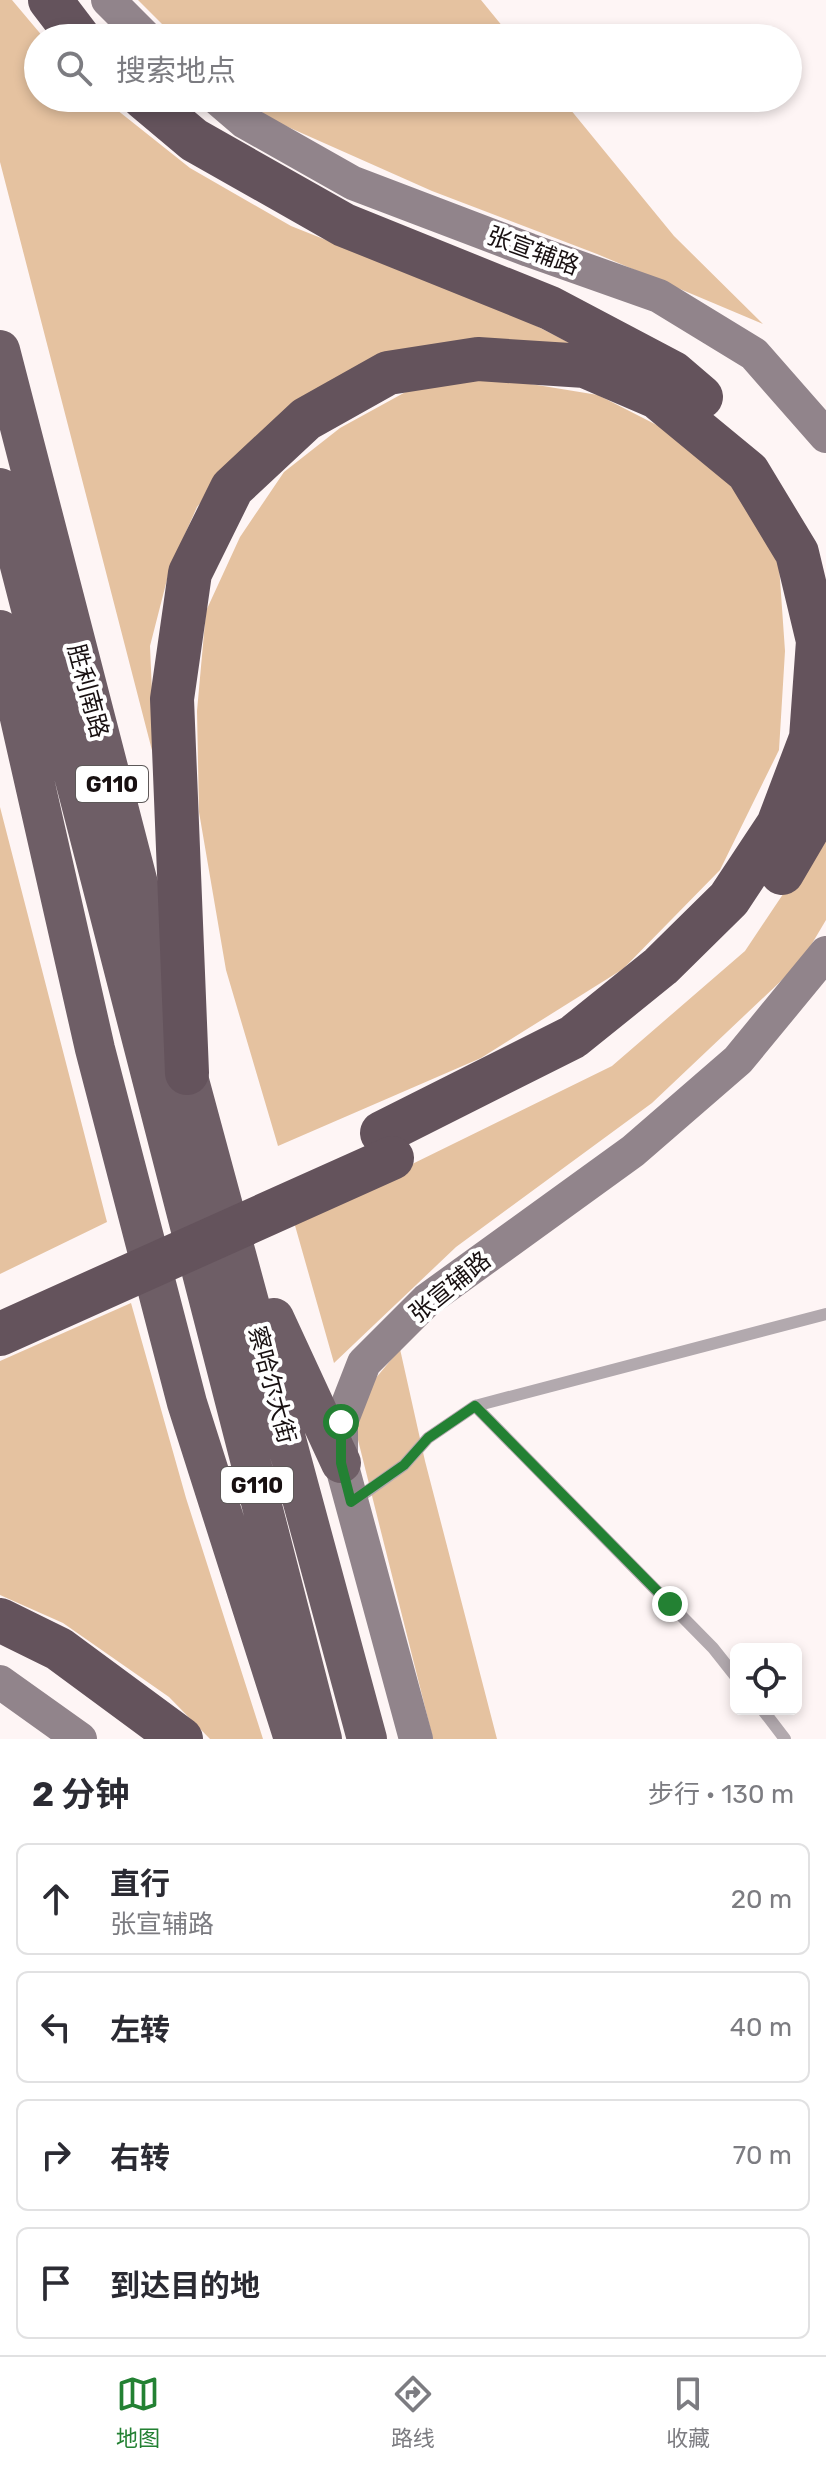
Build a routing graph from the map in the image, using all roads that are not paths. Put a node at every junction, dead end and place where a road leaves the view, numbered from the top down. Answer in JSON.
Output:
{"nodes":[{"id":1,"x":50,"y":0,"type":"edge"},
{"id":2,"x":108,"y":0,"type":"edge"},
{"id":3,"x":68,"y":24,"type":"edge"},
{"id":4,"x":132,"y":24,"type":"edge"},
{"id":5,"x":161,"y":112,"type":"edge"},
{"id":6,"x":233,"y":112,"type":"edge"},
{"id":7,"x":0,"y":350,"type":"edge"},
{"id":8,"x":826,"y":436,"type":"edge"},
{"id":9,"x":0,"y":488,"type":"edge"},
{"id":10,"x":826,"y":575,"type":"edge"},
{"id":11,"x":0,"y":630,"type":"edge"},
{"id":12,"x":826,"y":782,"type":"edge"},
{"id":13,"x":823,"y":965,"type":"edge"},
{"id":14,"x":187,"y":1073,"type":"junction"},
{"id":15,"x":387,"y":1146,"type":"junction"},
{"id":16,"x":209,"y":1224,"type":"junction"},
{"id":17,"x":0,"y":1303,"type":"edge"},
{"id":18,"x":826,"y":1314,"type":"edge"},
{"id":19,"x":0,"y":1334,"type":"edge"},
{"id":20,"x":475,"y":1406,"type":"junction"},
{"id":21,"x":341,"y":1463,"type":"junction"},
{"id":22,"x":351,"y":1502,"type":"junction"},
{"id":23,"x":0,"y":1620,"type":"edge"},
{"id":24,"x":730,"y":1669,"type":"edge"},
{"id":25,"x":0,"y":1682,"type":"edge"},
{"id":26,"x":767,"y":1715,"type":"edge"},
{"id":27,"x":80,"y":1739,"type":"edge"},
{"id":28,"x":181,"y":1739,"type":"edge"},
{"id":29,"x":294,"y":1739,"type":"edge"},
{"id":30,"x":322,"y":1739,"type":"edge"},
{"id":31,"x":367,"y":1739,"type":"edge"},
{"id":32,"x":416,"y":1739,"type":"edge"},
{"id":33,"x":785,"y":1739,"type":"edge"}],
"edges":[{"from":1,"to":3,"type":"highway"},
{"from":2,"to":4,"type":"main road"},
{"from":5,"to":10,"type":"highway"},
{"from":6,"to":8,"type":"main road","name":"张宣辅路"},
{"from":7,"to":14,"type":"highway","name":"胜利南路","number":"G110"},
{"from":9,"to":16,"type":"highway","name":"胜利南路","number":"G110"},
{"from":11,"to":29,"type":"highway"},
{"from":12,"to":15,"type":"highway"},
{"from":13,"to":21,"type":"main road","name":"张宣辅路"},
{"from":14,"to":15,"type":"highway"},
{"from":14,"to":16,"type":"highway","name":"胜利南路","number":"G110"},
{"from":15,"to":17,"type":"highway"},
{"from":15,"to":19,"type":"highway","bridge":true},
{"from":16,"to":21,"type":"highway"},
{"from":16,"to":30,"type":"highway","name":"察哈尔大街","number":"G110"},
{"from":16,"to":31,"type":"highway","name":"察哈尔大街","number":"G110"},
{"from":18,"to":20,"type":"lane"},
{"from":20,"to":22,"type":"lane"},
{"from":20,"to":24,"type":"lane"},
{"from":21,"to":22,"type":"main road","name":"张宣辅路"},
{"from":22,"to":32,"type":"main road","name":"张宣辅路"},
{"from":23,"to":28,"type":"highway"},
{"from":25,"to":27,"type":"main road"},
{"from":26,"to":33,"type":"lane"}]}
